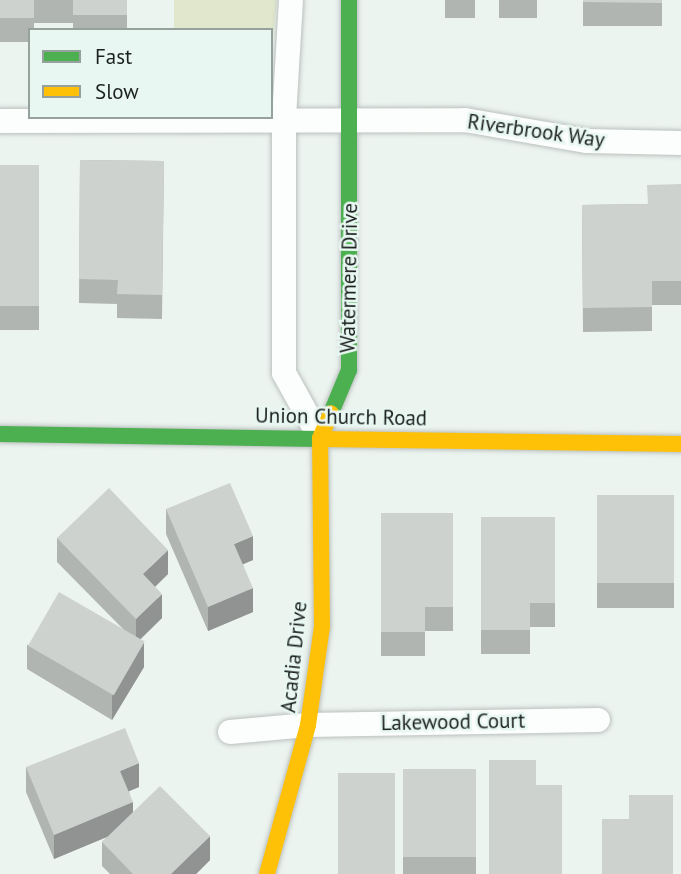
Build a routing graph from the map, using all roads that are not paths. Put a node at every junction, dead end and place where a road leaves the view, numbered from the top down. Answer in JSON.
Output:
{"nodes":[{"id":1,"x":291,"y":0,"type":"edge"},
{"id":2,"x":349,"y":0,"type":"edge"},
{"id":3,"x":284,"y":119,"type":"junction"},
{"id":4,"x":350,"y":120,"type":"junction"},
{"id":5,"x":0,"y":121,"type":"edge"},
{"id":6,"x":681,"y":143,"type":"edge"},
{"id":7,"x":0,"y":434,"type":"edge"},
{"id":8,"x":320,"y":438,"type":"junction"},
{"id":9,"x":681,"y":444,"type":"edge"},
{"id":10,"x":598,"y":720,"type":"dead end"},
{"id":11,"x":308,"y":725,"type":"junction"},
{"id":12,"x":230,"y":732,"type":"dead end"},
{"id":13,"x":267,"y":874,"type":"edge"}],
"edges":[{"from":1,"to":3,"type":"street"},
{"from":2,"to":4,"type":"street","name":"Watermere Drive"},
{"from":3,"to":4,"type":"street","name":"Riverbrook Way"},
{"from":3,"to":5,"type":"street","name":"Riverbrook Way"},
{"from":3,"to":8,"type":"street"},
{"from":4,"to":6,"type":"street","name":"Riverbrook Way"},
{"from":4,"to":8,"type":"street","name":"Watermere Drive"},
{"from":7,"to":8,"type":"street","name":"Union Church Road"},
{"from":8,"to":9,"type":"street","name":"Union Church Road"},
{"from":8,"to":11,"type":"street","name":"Acadia Drive"},
{"from":10,"to":11,"type":"street","name":"Lakewood Court"},
{"from":11,"to":12,"type":"street","name":"Lakewood Court"},
{"from":11,"to":13,"type":"street","name":"Acadia Drive"}]}
